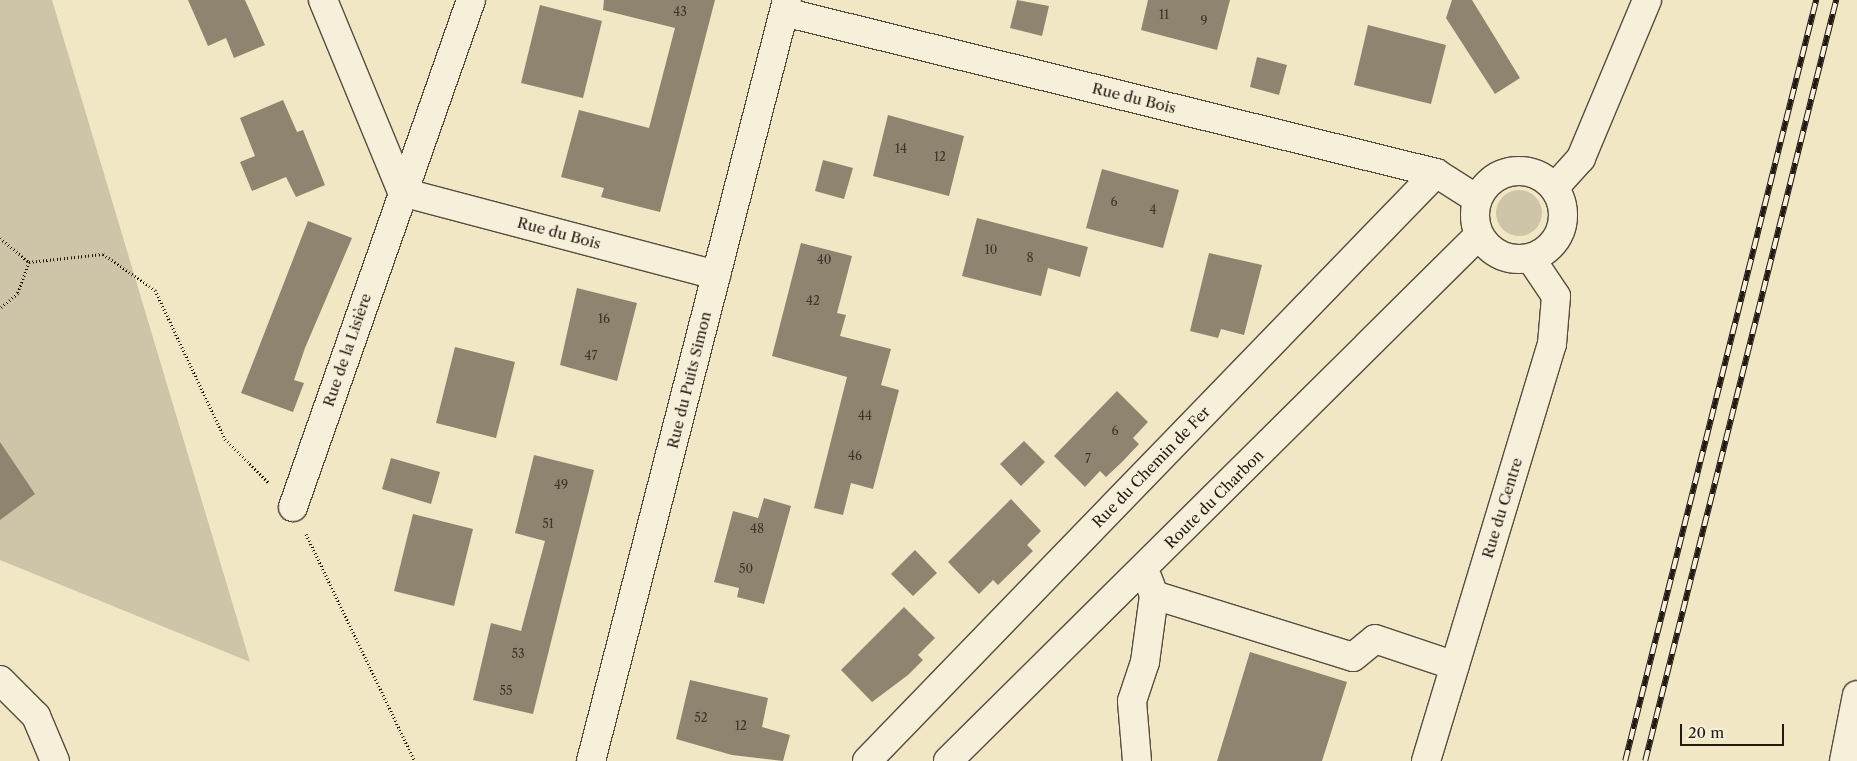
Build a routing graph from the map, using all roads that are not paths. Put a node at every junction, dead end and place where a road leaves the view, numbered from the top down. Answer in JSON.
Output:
{"nodes":[{"id":1,"x":324,"y":0,"type":"edge"},
{"id":2,"x":471,"y":0,"type":"edge"},
{"id":3,"x":1647,"y":0,"type":"edge"},
{"id":4,"x":785,"y":6,"type":"edge"},
{"id":5,"x":1436,"y":173,"type":"junction"},
{"id":6,"x":1555,"y":187,"type":"junction"},
{"id":7,"x":402,"y":192,"type":"junction"},
{"id":8,"x":1477,"y":199,"type":"junction"},
{"id":9,"x":1479,"y":235,"type":"junction"},
{"id":10,"x":1531,"y":259,"type":"junction"},
{"id":11,"x":716,"y":274,"type":"junction"},
{"id":12,"x":293,"y":507,"type":"road end"},
{"id":13,"x":1144,"y":568,"type":"junction"},
{"id":14,"x":1154,"y":596,"type":"junction"},
{"id":15,"x":1455,"y":666,"type":"junction"},
{"id":16,"x":0,"y":680,"type":"edge"},
{"id":17,"x":1857,"y":695,"type":"edge"},
{"id":18,"x":1846,"y":759,"type":"edge"},
{"id":19,"x":55,"y":761,"type":"edge"},
{"id":20,"x":591,"y":761,"type":"edge"},
{"id":21,"x":867,"y":761,"type":"edge"},
{"id":22,"x":948,"y":761,"type":"edge"},
{"id":23,"x":1137,"y":761,"type":"edge"},
{"id":24,"x":1426,"y":761,"type":"edge"}],
"edges":[{"from":1,"to":7,"type":"street"},
{"from":2,"to":7,"type":"street","name":"Rue de la Lisière"},
{"from":3,"to":6,"type":"street"},
{"from":4,"to":5,"type":"street","name":"Rue du Bois"},
{"from":4,"to":11,"type":"street","name":"Rue du Puits Simon"},
{"from":5,"to":8,"type":"street","name":"Rue du Bois"},
{"from":5,"to":21,"type":"street","name":"Rue du Chemin de Fer"},
{"from":6,"to":8,"type":"street"},
{"from":6,"to":10,"type":"street"},
{"from":7,"to":11,"type":"street","name":"Rue du Bois"},
{"from":7,"to":12,"type":"street","name":"Rue de la Lisière"},
{"from":8,"to":9,"type":"street"},
{"from":9,"to":10,"type":"street"},
{"from":9,"to":13,"type":"street","name":"Route du Charbon"},
{"from":10,"to":15,"type":"street","name":"Rue du Centre"},
{"from":11,"to":20,"type":"street","name":"Rue du Puits Simon"},
{"from":13,"to":14,"type":"street"},
{"from":13,"to":22,"type":"street","name":"Route du Charbon"},
{"from":14,"to":15,"type":"street"},
{"from":14,"to":23,"type":"street"},
{"from":15,"to":24,"type":"street","name":"Rue du Centre"},
{"from":16,"to":19,"type":"street"},
{"from":17,"to":18,"type":"street"}]}
